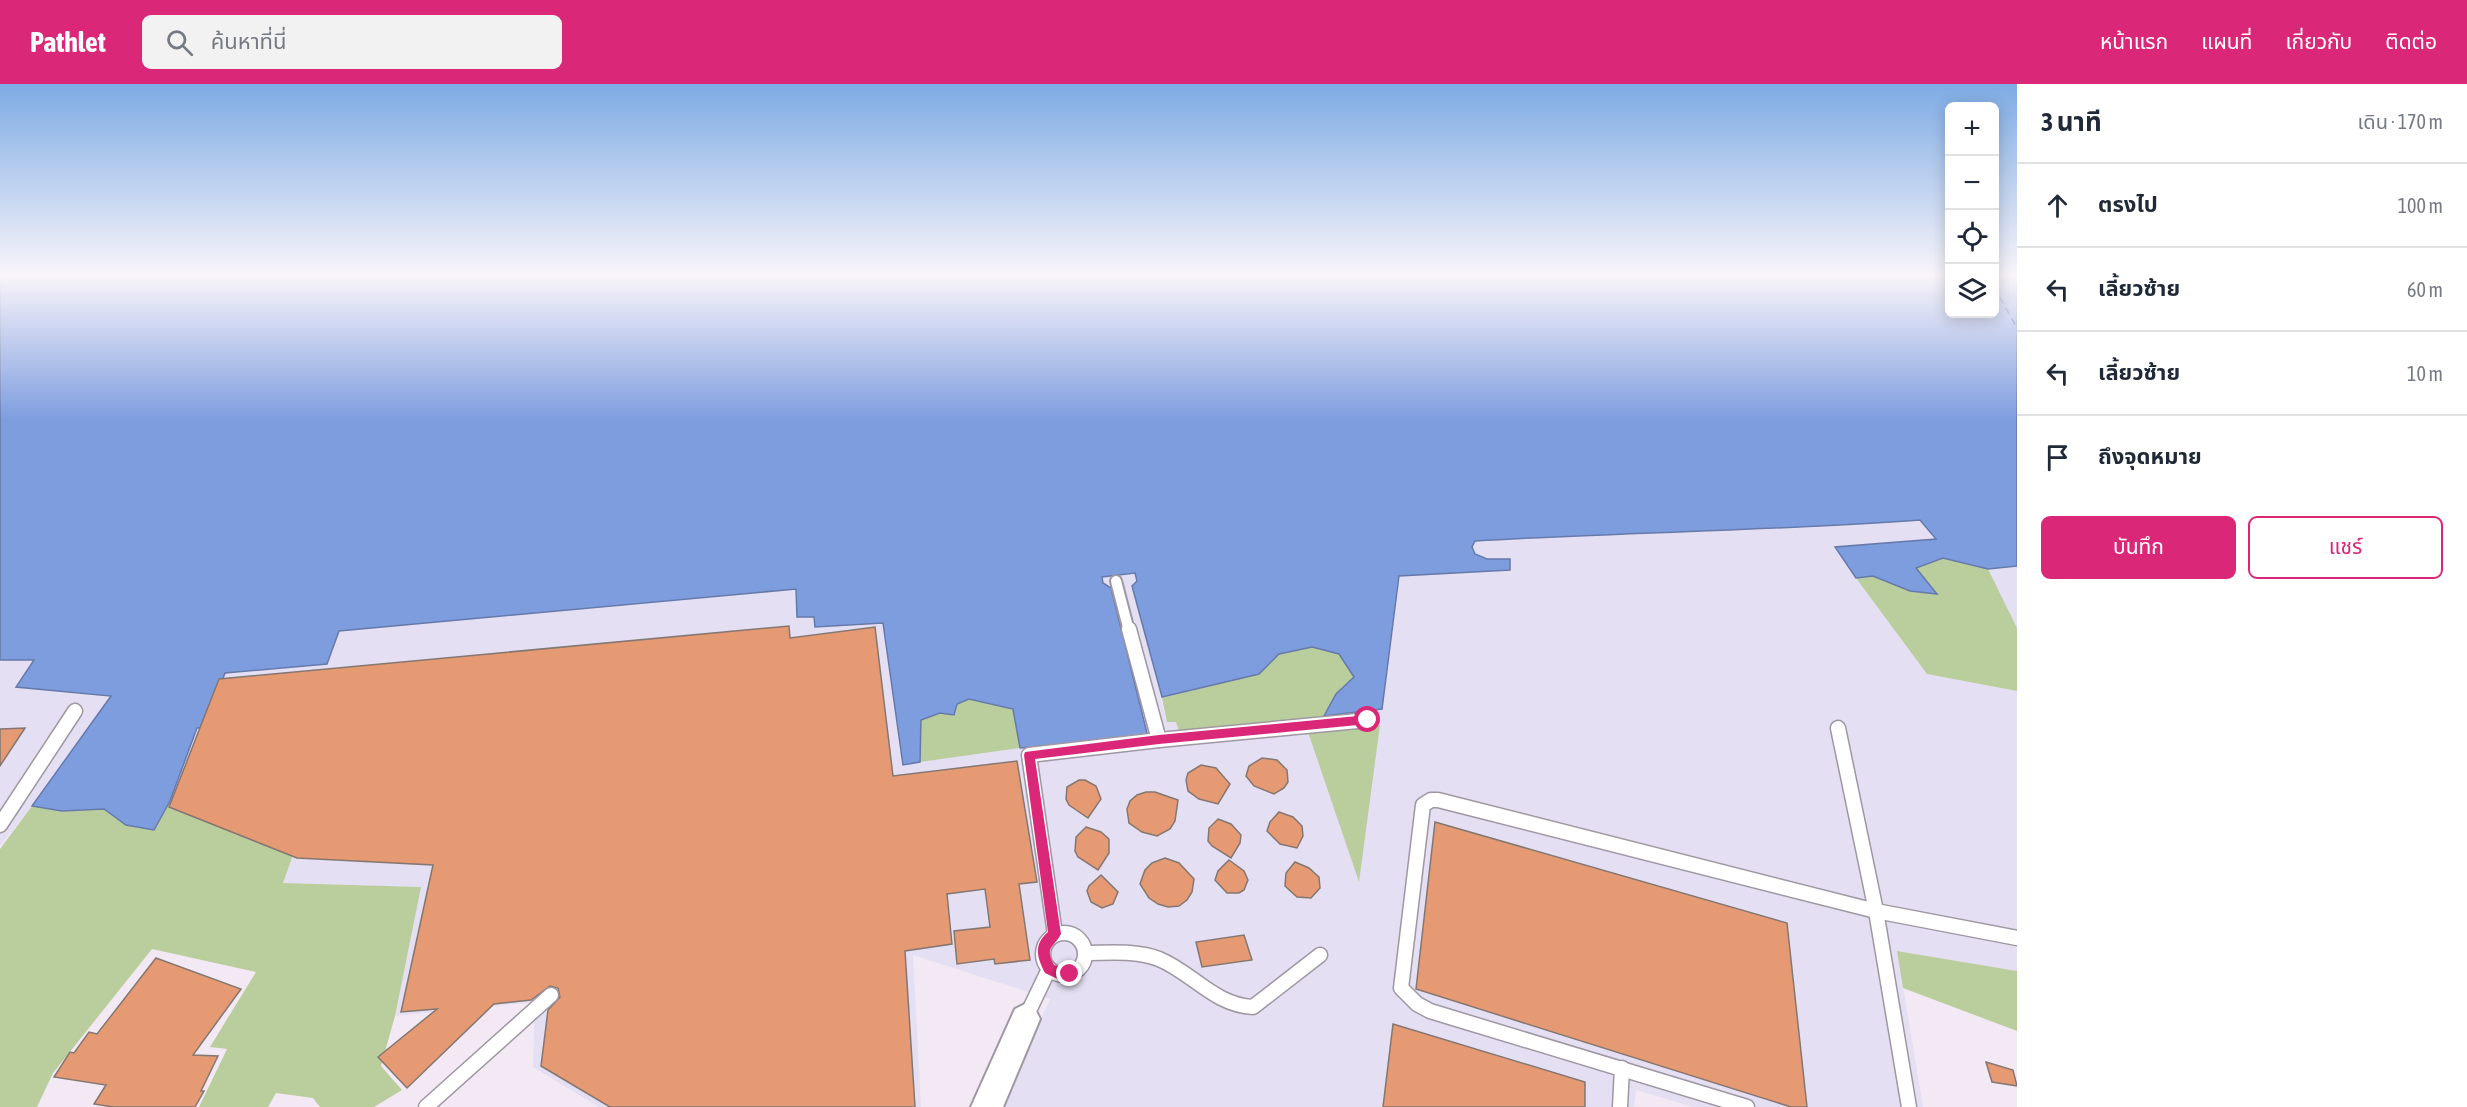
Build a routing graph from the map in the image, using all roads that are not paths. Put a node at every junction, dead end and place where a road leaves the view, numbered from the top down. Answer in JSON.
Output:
{"nodes":[{"id":1,"x":1116,"y":581,"type":"dead end"},
{"id":2,"x":75,"y":711,"type":"dead end"},
{"id":3,"x":1368,"y":720,"type":"dead end"},
{"id":4,"x":1838,"y":728,"type":"dead end"},
{"id":5,"x":1159,"y":740,"type":"junction"},
{"id":6,"x":0,"y":825,"type":"edge"},
{"id":7,"x":1876,"y":911,"type":"junction"},
{"id":8,"x":1055,"y":934,"type":"junction"},
{"id":9,"x":2017,"y":938,"type":"edge"},
{"id":10,"x":1085,"y":954,"type":"junction"},
{"id":11,"x":1320,"y":955,"type":"dead end"},
{"id":12,"x":1049,"y":969,"type":"junction"},
{"id":13,"x":551,"y":995,"type":"dead end"},
{"id":14,"x":1025,"y":1019,"type":"joint"},
{"id":15,"x":1622,"y":1068,"type":"junction"},
{"id":16,"x":426,"y":1107,"type":"edge"},
{"id":17,"x":987,"y":1107,"type":"edge"},
{"id":18,"x":1620,"y":1107,"type":"edge"},
{"id":19,"x":1747,"y":1107,"type":"edge"},
{"id":20,"x":1909,"y":1107,"type":"edge"}],
"edges":[{"from":1,"to":5,"type":"lane"},
{"from":2,"to":6,"type":"lane"},
{"from":3,"to":5,"type":"lane"},
{"from":4,"to":7,"type":"lane"},
{"from":5,"to":8,"type":"lane"},
{"from":7,"to":9,"type":"lane"},
{"from":7,"to":15,"type":"lane"},
{"from":7,"to":20,"type":"lane"},
{"from":8,"to":10,"type":"lane"},
{"from":8,"to":12,"type":"lane"},
{"from":10,"to":11,"type":"lane"},
{"from":10,"to":12,"type":"lane"},
{"from":12,"to":14,"type":"lane"},
{"from":13,"to":16,"type":"lane"},
{"from":14,"to":17,"type":"street"},
{"from":15,"to":18,"type":"lane"},
{"from":15,"to":19,"type":"lane"}]}
